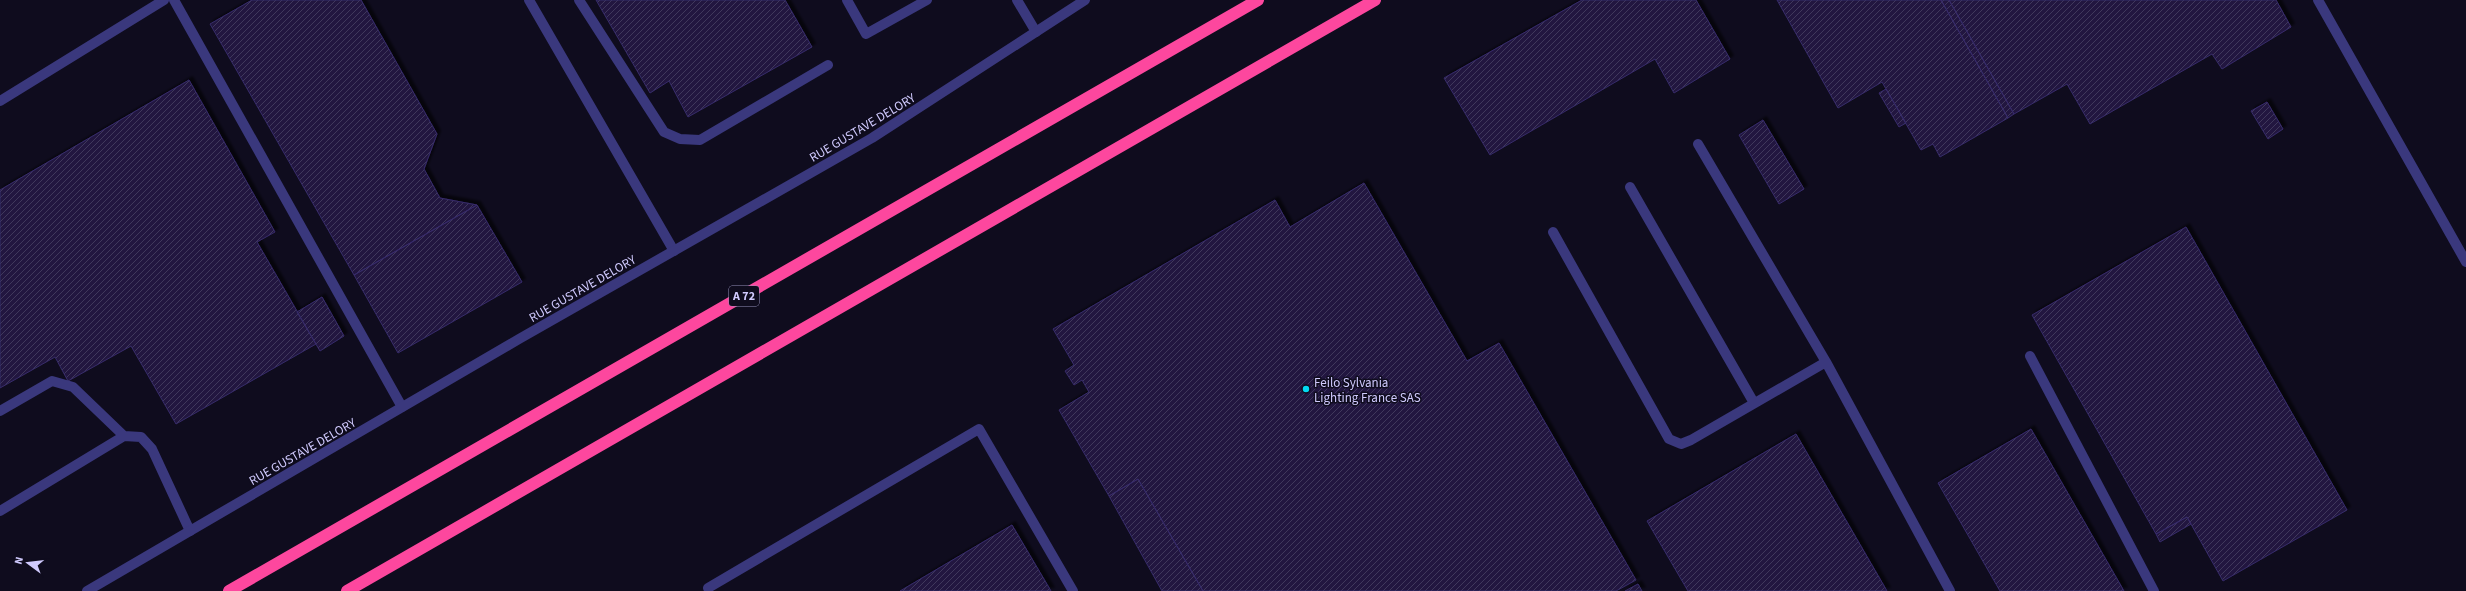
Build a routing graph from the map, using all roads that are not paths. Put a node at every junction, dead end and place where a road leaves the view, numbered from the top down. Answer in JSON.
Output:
{"nodes":[{"id":1,"x":164,"y":0,"type":"edge"},
{"id":2,"x":174,"y":0,"type":"edge"},
{"id":3,"x":529,"y":0,"type":"edge"},
{"id":4,"x":580,"y":0,"type":"edge"},
{"id":5,"x":846,"y":0,"type":"edge"},
{"id":6,"x":927,"y":0,"type":"edge"},
{"id":7,"x":1017,"y":0,"type":"edge"},
{"id":8,"x":1085,"y":0,"type":"edge"},
{"id":9,"x":1258,"y":0,"type":"edge"},
{"id":10,"x":1375,"y":0,"type":"edge"},
{"id":11,"x":2318,"y":0,"type":"edge"},
{"id":12,"x":1036,"y":32,"type":"junction"},
{"id":13,"x":828,"y":65,"type":"dead end"},
{"id":14,"x":0,"y":101,"type":"edge"},
{"id":15,"x":1698,"y":144,"type":"dead end"},
{"id":16,"x":1630,"y":187,"type":"dead end"},
{"id":17,"x":1553,"y":232,"type":"dead end"},
{"id":18,"x":674,"y":251,"type":"junction"},
{"id":19,"x":2466,"y":262,"type":"edge"},
{"id":20,"x":2030,"y":356,"type":"dead end"},
{"id":21,"x":1826,"y":362,"type":"junction"},
{"id":22,"x":1754,"y":403,"type":"junction"},
{"id":23,"x":402,"y":407,"type":"junction"},
{"id":24,"x":0,"y":411,"type":"edge"},
{"id":25,"x":124,"y":436,"type":"junction"},
{"id":26,"x":0,"y":511,"type":"edge"},
{"id":27,"x":190,"y":531,"type":"junction"},
{"id":28,"x":708,"y":588,"type":"dead end"},
{"id":29,"x":87,"y":591,"type":"edge"},
{"id":30,"x":229,"y":591,"type":"edge"},
{"id":31,"x":347,"y":591,"type":"edge"},
{"id":32,"x":1073,"y":591,"type":"edge"},
{"id":33,"x":1950,"y":591,"type":"edge"},
{"id":34,"x":2154,"y":591,"type":"edge"}],
"edges":[{"from":1,"to":14,"type":"street"},
{"from":2,"to":23,"type":"street"},
{"from":3,"to":18,"type":"street"},
{"from":4,"to":13,"type":"street"},
{"from":5,"to":6,"type":"street"},
{"from":7,"to":12,"type":"street"},
{"from":8,"to":12,"type":"street","name":"RUE GUSTAVE DELORY"},
{"from":9,"to":30,"type":"highway","number":"A 72"},
{"from":10,"to":31,"type":"highway"},
{"from":11,"to":19,"type":"street"},
{"from":12,"to":18,"type":"street","name":"RUE GUSTAVE DELORY"},
{"from":15,"to":21,"type":"street"},
{"from":16,"to":22,"type":"street"},
{"from":17,"to":22,"type":"street"},
{"from":18,"to":23,"type":"street","name":"RUE GUSTAVE DELORY"},
{"from":20,"to":34,"type":"street"},
{"from":21,"to":22,"type":"street"},
{"from":21,"to":33,"type":"street"},
{"from":23,"to":27,"type":"street","name":"RUE GUSTAVE DELORY"},
{"from":24,"to":25,"type":"street"},
{"from":25,"to":26,"type":"street"},
{"from":25,"to":27,"type":"street"},
{"from":27,"to":29,"type":"street","name":"RUE GUSTAVE DELORY"},
{"from":28,"to":32,"type":"street"}]}
